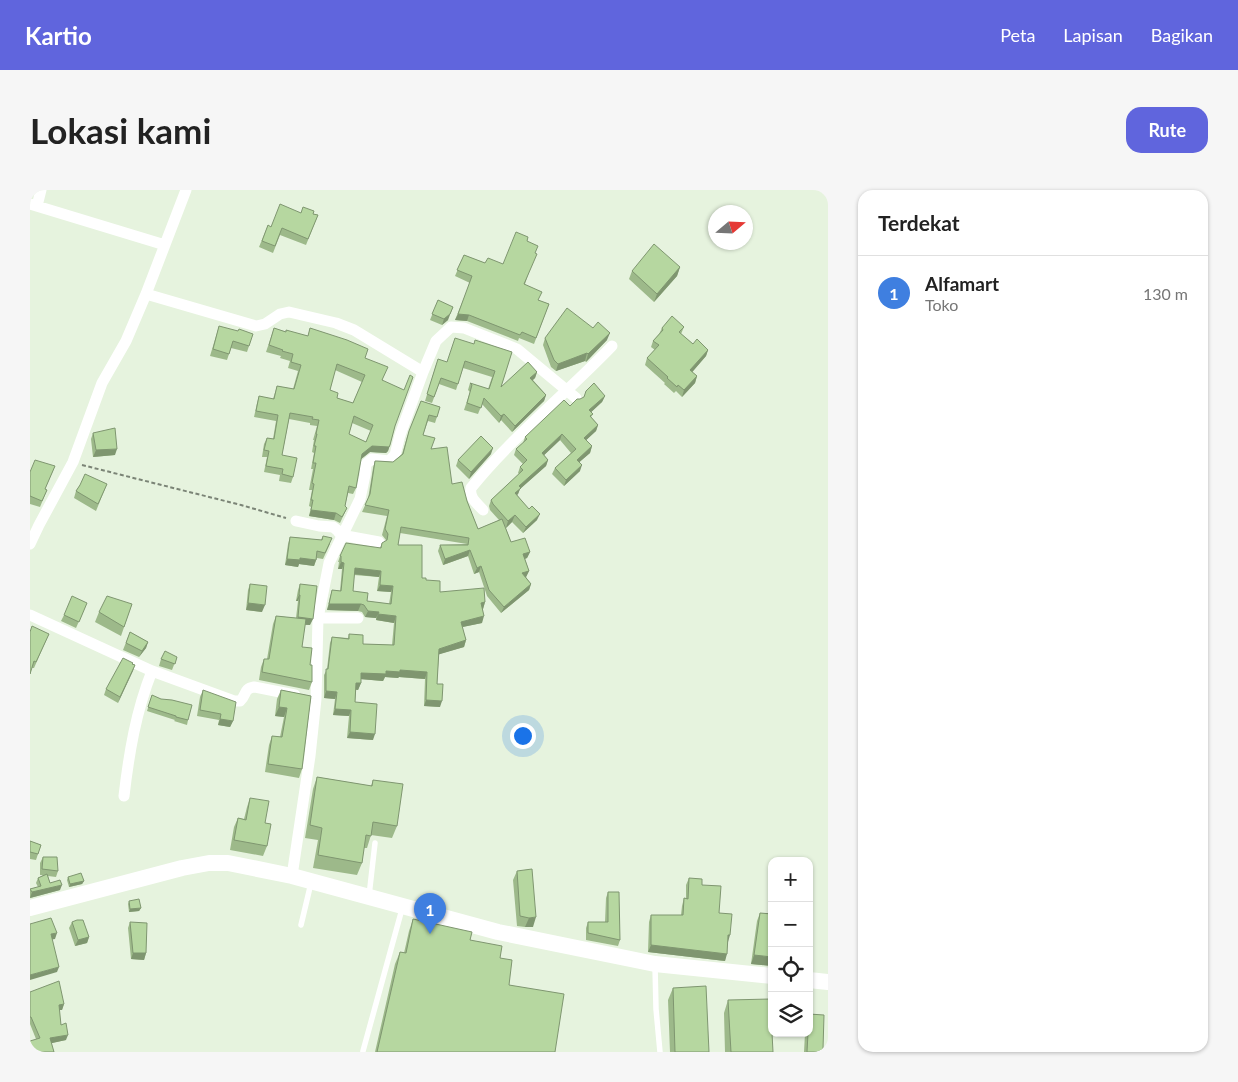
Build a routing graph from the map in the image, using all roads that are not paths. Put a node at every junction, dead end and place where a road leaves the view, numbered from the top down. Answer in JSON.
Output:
{"nodes":[{"id":1,"x":41,"y":190,"type":"edge"},
{"id":2,"x":186,"y":190,"type":"edge"},
{"id":3,"x":33,"y":205,"type":"edge"},
{"id":4,"x":165,"y":245,"type":"junction"},
{"id":5,"x":146,"y":294,"type":"junction"},
{"id":6,"x":612,"y":346,"type":"dead end"},
{"id":7,"x":423,"y":372,"type":"junction"},
{"id":8,"x":572,"y":394,"type":"junction"},
{"id":9,"x":483,"y":510,"type":"dead end"},
{"id":10,"x":296,"y":521,"type":"road end"},
{"id":11,"x":341,"y":535,"type":"junction"},
{"id":12,"x":379,"y":542,"type":"dead end"},
{"id":13,"x":30,"y":544,"type":"edge"},
{"id":14,"x":30,"y":615,"type":"edge"},
{"id":15,"x":318,"y":618,"type":"junction"},
{"id":16,"x":358,"y":618,"type":"dead end"},
{"id":17,"x":152,"y":671,"type":"junction"},
{"id":18,"x":316,"y":698,"type":"junction"},
{"id":19,"x":124,"y":796,"type":"dead end"},
{"id":20,"x":375,"y":843,"type":"dead end"},
{"id":21,"x":292,"y":876,"type":"junction"},
{"id":22,"x":311,"y":881,"type":"junction"},
{"id":23,"x":368,"y":897,"type":"junction"},
{"id":24,"x":402,"y":906,"type":"junction"},
{"id":25,"x":30,"y":908,"type":"edge"},
{"id":26,"x":301,"y":925,"type":"dead end"},
{"id":27,"x":655,"y":964,"type":"junction"},
{"id":28,"x":768,"y":976,"type":"edge"},
{"id":29,"x":813,"y":980,"type":"edge"},
{"id":30,"x":828,"y":982,"type":"edge"},
{"id":31,"x":363,"y":1051,"type":"dead end"},
{"id":32,"x":660,"y":1052,"type":"edge"}],
"edges":[{"from":1,"to":3,"type":"street"},
{"from":2,"to":4,"type":"street"},
{"from":3,"to":4,"type":"street"},
{"from":4,"to":5,"type":"street"},
{"from":5,"to":7,"type":"street"},
{"from":5,"to":13,"type":"street"},
{"from":6,"to":8,"type":"street"},
{"from":7,"to":8,"type":"street"},
{"from":7,"to":11,"type":"street"},
{"from":8,"to":9,"type":"street"},
{"from":10,"to":11,"type":"street"},
{"from":11,"to":12,"type":"street"},
{"from":11,"to":15,"type":"street"},
{"from":14,"to":17,"type":"street"},
{"from":15,"to":16,"type":"street"},
{"from":15,"to":18,"type":"street"},
{"from":17,"to":18,"type":"street"},
{"from":17,"to":19,"type":"street"},
{"from":18,"to":21,"type":"street"},
{"from":20,"to":23,"type":"lane"},
{"from":21,"to":22,"type":"main road"},
{"from":21,"to":25,"type":"main road"},
{"from":22,"to":23,"type":"main road"},
{"from":22,"to":26,"type":"lane"},
{"from":23,"to":24,"type":"main road"},
{"from":24,"to":27,"type":"main road"},
{"from":24,"to":31,"type":"lane"},
{"from":27,"to":28,"type":"main road"},
{"from":27,"to":32,"type":"lane"},
{"from":29,"to":30,"type":"main road"}]}
